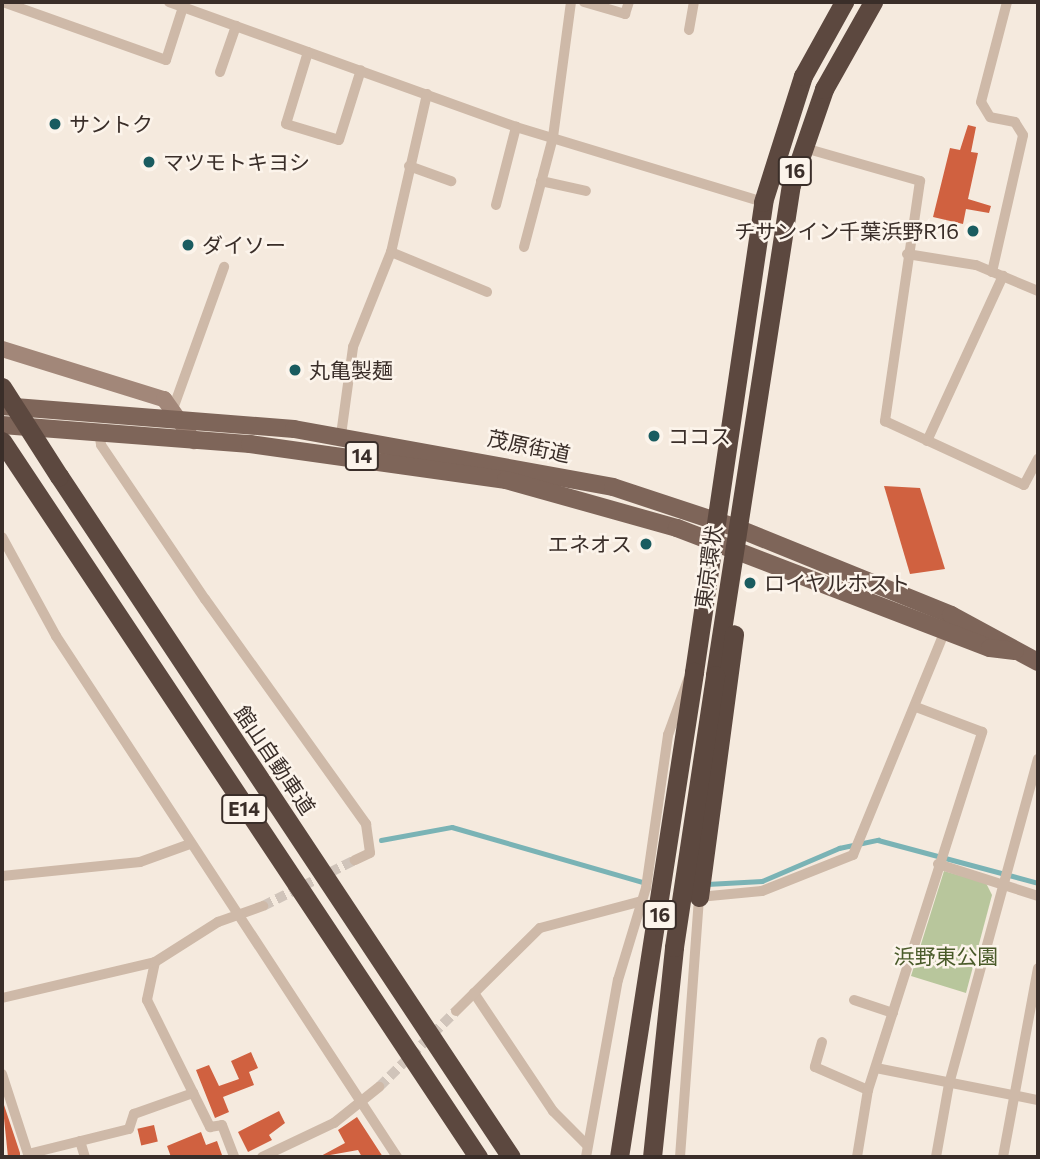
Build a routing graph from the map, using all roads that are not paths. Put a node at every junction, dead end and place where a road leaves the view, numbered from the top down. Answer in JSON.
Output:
{"nodes":[{"id":1,"x":3,"y":2,"type":"edge"},
{"id":2,"x":169,"y":2,"type":"edge"},
{"id":3,"x":570,"y":2,"type":"edge"},
{"id":4,"x":584,"y":2,"type":"edge"},
{"id":5,"x":629,"y":2,"type":"edge"},
{"id":6,"x":694,"y":2,"type":"edge"},
{"id":7,"x":844,"y":2,"type":"edge"},
{"id":8,"x":873,"y":2,"type":"edge"},
{"id":9,"x":1007,"y":2,"type":"edge"},
{"id":10,"x":183,"y":7,"type":"junction"},
{"id":11,"x":236,"y":26,"type":"junction"},
{"id":12,"x":689,"y":30,"type":"dead end"},
{"id":13,"x":308,"y":52,"type":"junction"},
{"id":14,"x":361,"y":70,"type":"junction"},
{"id":15,"x":220,"y":72,"type":"dead end"},
{"id":16,"x":427,"y":94,"type":"junction"},
{"id":17,"x":516,"y":127,"type":"junction"},
{"id":18,"x":553,"y":137,"type":"junction"},
{"id":19,"x":801,"y":147,"type":"junction"},
{"id":20,"x":409,"y":166,"type":"junction"},
{"id":21,"x":451,"y":181,"type":"dead end"},
{"id":22,"x":541,"y":181,"type":"junction"},
{"id":23,"x":586,"y":191,"type":"dead end"},
{"id":24,"x":763,"y":202,"type":"junction"},
{"id":25,"x":496,"y":205,"type":"dead end"},
{"id":26,"x":524,"y":247,"type":"dead end"},
{"id":27,"x":391,"y":252,"type":"junction"},
{"id":28,"x":907,"y":254,"type":"junction"},
{"id":29,"x":224,"y":267,"type":"dead end"},
{"id":30,"x":992,"y":271,"type":"junction"},
{"id":31,"x":1003,"y":276,"type":"junction"},
{"id":32,"x":1038,"y":290,"type":"edge"},
{"id":33,"x":487,"y":292,"type":"dead end"},
{"id":34,"x":2,"y":349,"type":"edge"},
{"id":35,"x":2,"y":387,"type":"edge"},
{"id":36,"x":2,"y":406,"type":"edge"},
{"id":37,"x":178,"y":413,"type":"junction"},
{"id":38,"x":2,"y":425,"type":"edge"},
{"id":39,"x":99,"y":432,"type":"junction"},
{"id":40,"x":341,"y":435,"type":"junction"},
{"id":41,"x":194,"y":440,"type":"junction"},
{"id":42,"x":2,"y":441,"type":"edge"},
{"id":43,"x":927,"y":441,"type":"junction"},
{"id":44,"x":1038,"y":459,"type":"edge"},
{"id":45,"x":716,"y":520,"type":"junction"},
{"id":46,"x":737,"y":528,"type":"junction"},
{"id":47,"x":2,"y":537,"type":"edge"},
{"id":48,"x":712,"y":540,"type":"junction"},
{"id":49,"x":732,"y":555,"type":"junction"},
{"id":50,"x":948,"y":623,"type":"junction"},
{"id":51,"x":1038,"y":662,"type":"edge"},
{"id":52,"x":694,"y":672,"type":"junction"},
{"id":53,"x":916,"y":707,"type":"junction"},
{"id":54,"x":1038,"y":759,"type":"edge"},
{"id":55,"x":1026,"y":800,"type":"junction"},
{"id":56,"x":1038,"y":803,"type":"edge"},
{"id":57,"x":190,"y":844,"type":"junction"},
{"id":58,"x":355,"y":860,"type":"tunnel mouth"},
{"id":59,"x":938,"y":864,"type":"junction"},
{"id":60,"x":2,"y":876,"type":"edge"},
{"id":61,"x":1002,"y":886,"type":"junction"},
{"id":62,"x":1038,"y":896,"type":"edge"},
{"id":63,"x":699,"y":897,"type":"junction"},
{"id":64,"x":642,"y":901,"type":"junction"},
{"id":65,"x":263,"y":906,"type":"tunnel mouth"},
{"id":66,"x":238,"y":917,"type":"junction"},
{"id":67,"x":155,"y":962,"type":"junction"},
{"id":68,"x":1038,"y":968,"type":"edge"},
{"id":69,"x":474,"y":993,"type":"junction"},
{"id":70,"x":1035,"y":995,"type":"edge"},
{"id":71,"x":2,"y":998,"type":"edge"},
{"id":72,"x":853,"y":1000,"type":"dead end"},
{"id":73,"x":456,"y":1011,"type":"tunnel mouth"},
{"id":74,"x":894,"y":1013,"type":"junction"},
{"id":75,"x":822,"y":1042,"type":"dead end"},
{"id":76,"x":876,"y":1068,"type":"junction"},
{"id":77,"x":2,"y":1074,"type":"edge"},
{"id":78,"x":949,"y":1084,"type":"junction"},
{"id":79,"x":379,"y":1087,"type":"tunnel mouth"},
{"id":80,"x":868,"y":1090,"type":"junction"},
{"id":81,"x":193,"y":1093,"type":"junction"},
{"id":82,"x":1014,"y":1095,"type":"junction"},
{"id":83,"x":1038,"y":1100,"type":"edge"},
{"id":84,"x":364,"y":1104,"type":"junction"},
{"id":85,"x":80,"y":1141,"type":"junction"},
{"id":86,"x":587,"y":1151,"type":"edge"},
{"id":87,"x":28,"y":1156,"type":"edge"},
{"id":88,"x":85,"y":1157,"type":"edge"},
{"id":89,"x":234,"y":1157,"type":"edge"},
{"id":90,"x":266,"y":1157,"type":"edge"},
{"id":91,"x":397,"y":1157,"type":"edge"},
{"id":92,"x":478,"y":1157,"type":"edge"},
{"id":93,"x":511,"y":1157,"type":"edge"},
{"id":94,"x":619,"y":1157,"type":"edge"},
{"id":95,"x":652,"y":1157,"type":"edge"},
{"id":96,"x":680,"y":1157,"type":"edge"},
{"id":97,"x":857,"y":1157,"type":"edge"},
{"id":98,"x":936,"y":1157,"type":"edge"},
{"id":99,"x":1003,"y":1157,"type":"edge"}],
"edges":[{"from":1,"to":10,"type":"street"},
{"from":2,"to":10,"type":"street"},
{"from":3,"to":18,"type":"street"},
{"from":4,"to":5,"type":"street"},
{"from":6,"to":12,"type":"street"},
{"from":7,"to":24,"type":"highway","name":"東京環状","number":"16"},
{"from":8,"to":19,"type":"highway","name":"東京環状","number":"16"},
{"from":9,"to":30,"type":"street"},
{"from":10,"to":11,"type":"street"},
{"from":11,"to":13,"type":"street"},
{"from":11,"to":15,"type":"street"},
{"from":13,"to":14,"type":"street"},
{"from":13,"to":14,"type":"street"},
{"from":14,"to":16,"type":"street"},
{"from":16,"to":17,"type":"street"},
{"from":16,"to":20,"type":"street"},
{"from":17,"to":18,"type":"street"},
{"from":17,"to":25,"type":"street"},
{"from":18,"to":22,"type":"street"},
{"from":18,"to":24,"type":"street"},
{"from":19,"to":28,"type":"street"},
{"from":19,"to":46,"type":"highway","name":"東京環状","number":"16"},
{"from":20,"to":21,"type":"street"},
{"from":20,"to":27,"type":"street"},
{"from":22,"to":23,"type":"street"},
{"from":22,"to":26,"type":"street"},
{"from":24,"to":45,"type":"highway","name":"東京環状","number":"16"},
{"from":27,"to":33,"type":"street"},
{"from":27,"to":40,"type":"street"},
{"from":28,"to":30,"type":"street"},
{"from":28,"to":43,"type":"street"},
{"from":29,"to":37,"type":"street"},
{"from":30,"to":31,"type":"street"},
{"from":31,"to":32,"type":"street"},
{"from":31,"to":43,"type":"street"},
{"from":34,"to":37,"type":"street"},
{"from":35,"to":93,"type":"highway","name":"館山自動車道","number":"E14","bridge":true},
{"from":36,"to":37,"type":"main road","name":"茂原街道","number":"14"},
{"from":37,"to":40,"type":"main road","name":"茂原街道","number":"14"},
{"from":37,"to":41,"type":"street"},
{"from":38,"to":39,"type":"main road","name":"茂原街道","number":"14"},
{"from":39,"to":41,"type":"main road","name":"茂原街道","number":"14"},
{"from":39,"to":58,"type":"street"},
{"from":40,"to":45,"type":"main road","name":"茂原街道","number":"14"},
{"from":41,"to":48,"type":"main road","name":"茂原街道","number":"14"},
{"from":42,"to":92,"type":"highway","number":"E14"},
{"from":43,"to":44,"type":"street"},
{"from":45,"to":46,"type":"main road","name":"茂原街道","number":"14"},
{"from":45,"to":48,"type":"highway","name":"東京環状","number":"16"},
{"from":46,"to":49,"type":"highway","name":"東京環状","number":"16"},
{"from":46,"to":50,"type":"main road","name":"茂原街道","number":"14"},
{"from":47,"to":57,"type":"street"},
{"from":48,"to":49,"type":"main road","name":"茂原街道","number":"14"},
{"from":48,"to":52,"type":"highway","name":"東京環状","number":"16"},
{"from":49,"to":50,"type":"main road","name":"茂原街道","number":"14"},
{"from":49,"to":63,"type":"highway","number":"16"},
{"from":49,"to":95,"type":"highway","name":"東京環状","number":"16","bridge":true},
{"from":50,"to":51,"type":"main road","name":"茂原街道","number":"14"},
{"from":50,"to":53,"type":"street"},
{"from":52,"to":64,"type":"street"},
{"from":52,"to":94,"type":"highway","name":"東京環状","number":"16","bridge":true},
{"from":53,"to":59,"type":"street"},
{"from":53,"to":63,"type":"street"},
{"from":54,"to":55,"type":"street"},
{"from":55,"to":56,"type":"street"},
{"from":55,"to":61,"type":"street"},
{"from":57,"to":60,"type":"street"},
{"from":57,"to":66,"type":"street"},
{"from":59,"to":61,"type":"street"},
{"from":59,"to":74,"type":"street"},
{"from":61,"to":62,"type":"street"},
{"from":61,"to":78,"type":"street"},
{"from":63,"to":96,"type":"street"},
{"from":64,"to":69,"type":"street"},
{"from":64,"to":86,"type":"street"},
{"from":65,"to":66,"type":"street"},
{"from":66,"to":67,"type":"street"},
{"from":66,"to":84,"type":"street"},
{"from":67,"to":71,"type":"street"},
{"from":67,"to":81,"type":"street"},
{"from":68,"to":70,"type":"street"},
{"from":69,"to":73,"type":"street"},
{"from":69,"to":86,"type":"street"},
{"from":70,"to":82,"type":"street"},
{"from":72,"to":74,"type":"street"},
{"from":74,"to":76,"type":"street"},
{"from":75,"to":80,"type":"street"},
{"from":76,"to":78,"type":"street"},
{"from":76,"to":80,"type":"street"},
{"from":77,"to":87,"type":"street"},
{"from":78,"to":82,"type":"street"},
{"from":78,"to":98,"type":"street"},
{"from":79,"to":84,"type":"street"},
{"from":80,"to":97,"type":"street"},
{"from":81,"to":85,"type":"street"},
{"from":81,"to":89,"type":"street"},
{"from":82,"to":83,"type":"street"},
{"from":82,"to":99,"type":"street"},
{"from":84,"to":90,"type":"street"},
{"from":84,"to":91,"type":"street"},
{"from":85,"to":87,"type":"street"},
{"from":85,"to":88,"type":"street"}]}
